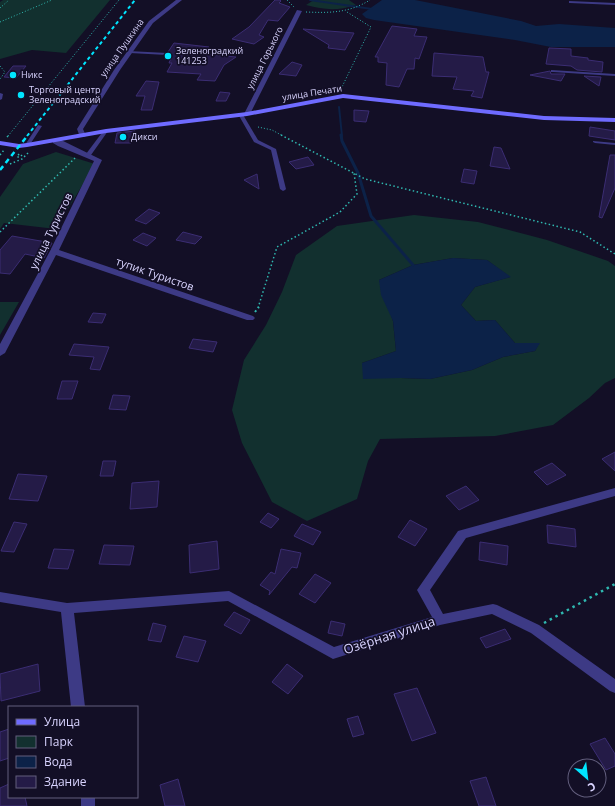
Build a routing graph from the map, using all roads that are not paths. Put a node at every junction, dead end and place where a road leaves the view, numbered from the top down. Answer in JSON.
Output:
{"nodes":[{"id":1,"x":179,"y":0,"type":"edge"},
{"id":2,"x":584,"y":1,"type":"edge"},
{"id":3,"x":570,"y":2,"type":"dead end"},
{"id":4,"x":615,"y":4,"type":"edge"},
{"id":5,"x":298,"y":11,"type":"road end"},
{"id":6,"x":130,"y":52,"type":"junction"},
{"id":7,"x":167,"y":54,"type":"dead end"},
{"id":8,"x":553,"y":71,"type":"dead end"},
{"id":9,"x":615,"y":75,"type":"edge"},
{"id":10,"x":244,"y":114,"type":"junction"},
{"id":11,"x":615,"y":120,"type":"edge"},
{"id":12,"x":40,"y":126,"type":"dead end"},
{"id":13,"x":106,"y":131,"type":"junction"},
{"id":14,"x":82,"y":136,"type":"junction"},
{"id":15,"x":56,"y":141,"type":"junction"},
{"id":16,"x":2,"y":142,"type":"edge"},
{"id":17,"x":595,"y":142,"type":"dead end"},
{"id":18,"x":615,"y":144,"type":"edge"},
{"id":19,"x":27,"y":146,"type":"junction"},
{"id":20,"x":85,"y":153,"type":"junction"},
{"id":21,"x":283,"y":189,"type":"dead end"},
{"id":22,"x":54,"y":251,"type":"junction"},
{"id":23,"x":250,"y":318,"type":"road end"},
{"id":24,"x":0,"y":353,"type":"edge"},
{"id":25,"x":615,"y":492,"type":"edge"},
{"id":26,"x":0,"y":597,"type":"edge"},
{"id":27,"x":67,"y":608,"type":"junction"},
{"id":28,"x":440,"y":620,"type":"junction"},
{"id":29,"x":615,"y":687,"type":"edge"},
{"id":30,"x":78,"y":706,"type":"edge"}],
"edges":[{"from":1,"to":6,"type":"street","name":"улица Пушкина"},
{"from":2,"to":3,"type":"lane"},
{"from":2,"to":4,"type":"lane"},
{"from":5,"to":10,"type":"street","name":"улица Горького"},
{"from":6,"to":7,"type":"lane"},
{"from":6,"to":14,"type":"street","name":"улица Пушкина"},
{"from":8,"to":9,"type":"lane"},
{"from":10,"to":11,"type":"street","name":"улица Печати"},
{"from":10,"to":13,"type":"street","name":"улица Печати"},
{"from":10,"to":21,"type":"lane"},
{"from":12,"to":19,"type":"lane"},
{"from":13,"to":14,"type":"street","name":"улица Печати"},
{"from":13,"to":20,"type":"lane"},
{"from":14,"to":15,"type":"street","name":"улица Печати"},
{"from":15,"to":19,"type":"street","name":"улица Печати"},
{"from":15,"to":20,"type":"street"},
{"from":16,"to":19,"type":"street","name":"улица Печати"},
{"from":17,"to":18,"type":"lane"},
{"from":20,"to":22,"type":"street","name":"улица Туристов"},
{"from":22,"to":23,"type":"street","name":"тупик Туристов"},
{"from":22,"to":24,"type":"street","name":"улица Туристов"},
{"from":25,"to":28,"type":"street","name":"Озёрная улица"},
{"from":26,"to":27,"type":"street","name":"Озёрная улица"},
{"from":27,"to":28,"type":"street","name":"Озёрная улица"},
{"from":27,"to":30,"type":"street"},
{"from":28,"to":29,"type":"street"}]}
